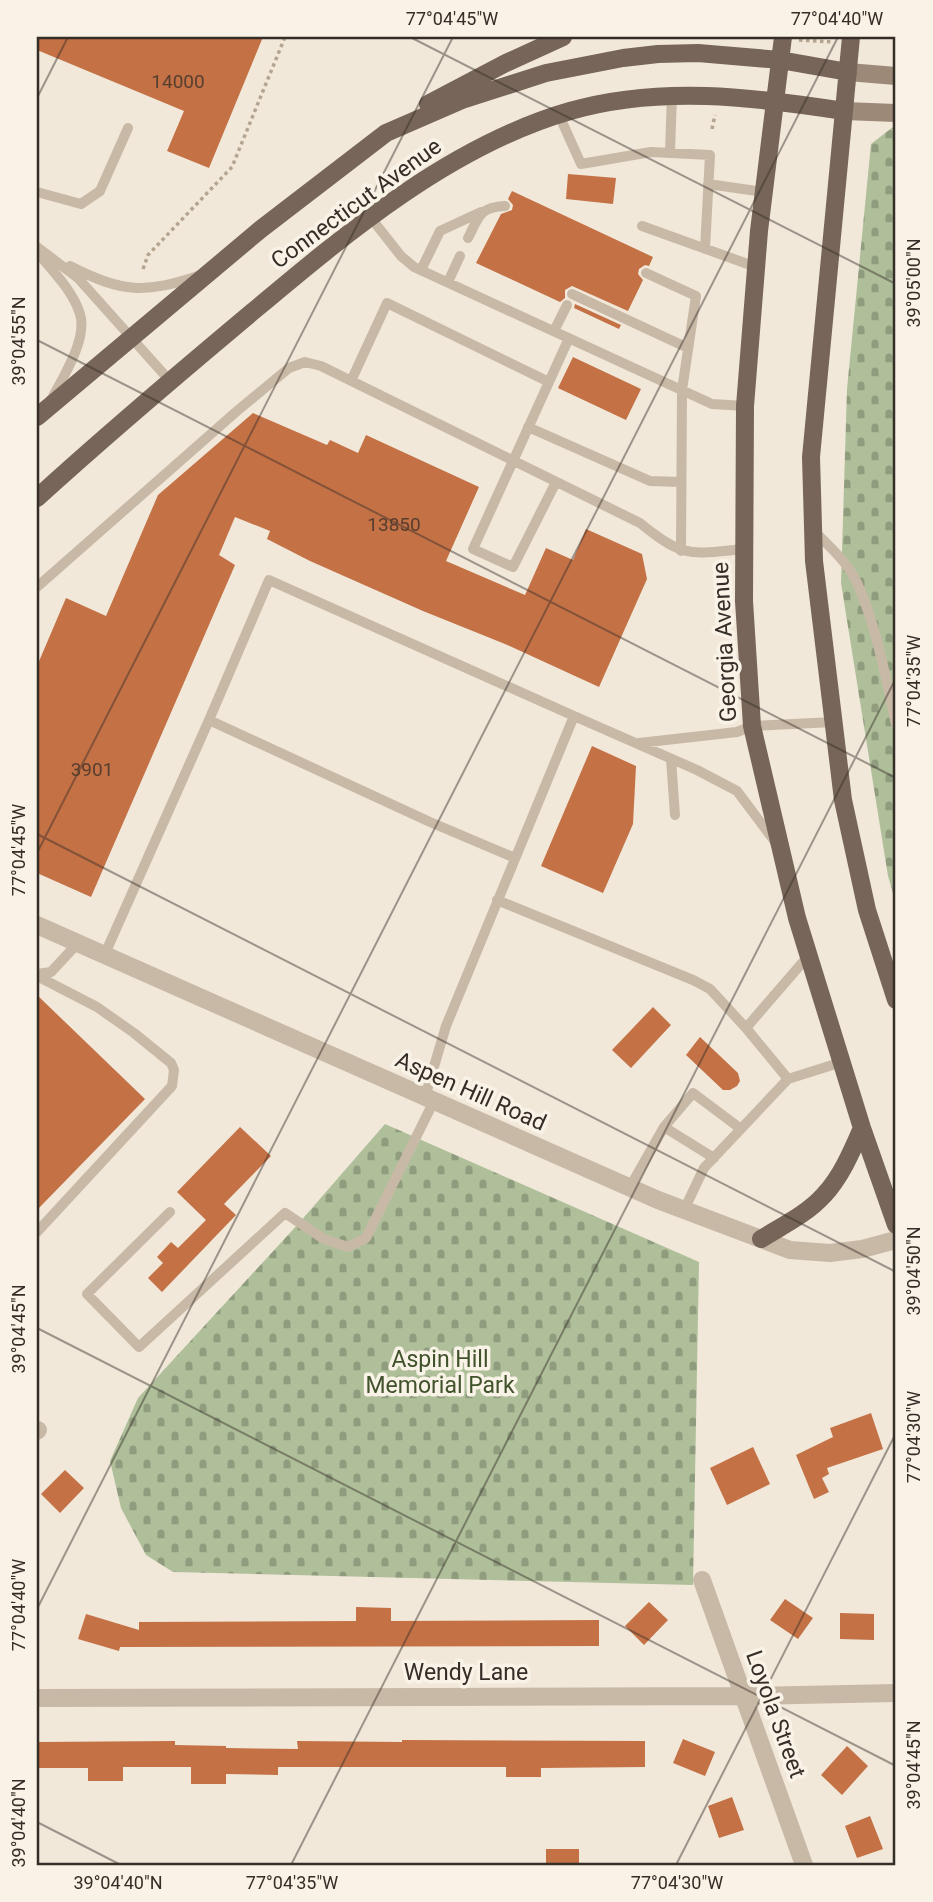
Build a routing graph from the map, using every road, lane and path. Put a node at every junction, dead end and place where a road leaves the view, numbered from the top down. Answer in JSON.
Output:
{"nodes":[{"id":1,"x":285,"y":37,"type":"edge"},
{"id":2,"x":563,"y":37,"type":"edge"},
{"id":3,"x":783,"y":38,"type":"edge"},
{"id":4,"x":851,"y":40,"type":"edge"},
{"id":5,"x":780,"y":60,"type":"junction"},
{"id":6,"x":848,"y":72,"type":"junction"},
{"id":7,"x":896,"y":76,"type":"edge"},
{"id":8,"x":672,"y":95,"type":"junction"},
{"id":9,"x":774,"y":100,"type":"junction"},
{"id":10,"x":844,"y":111,"type":"junction"},
{"id":11,"x":896,"y":113,"type":"edge"},
{"id":12,"x":559,"y":115,"type":"junction"},
{"id":13,"x":128,"y":128,"type":"dead end"},
{"id":14,"x":386,"y":133,"type":"junction"},
{"id":15,"x":670,"y":152,"type":"junction"},
{"id":16,"x":708,"y":184,"type":"junction"},
{"id":17,"x":37,"y":192,"type":"edge"},
{"id":18,"x":764,"y":192,"type":"junction"},
{"id":19,"x":505,"y":206,"type":"dead end"},
{"id":20,"x":481,"y":212,"type":"junction"},
{"id":21,"x":371,"y":218,"type":"junction"},
{"id":22,"x":642,"y":226,"type":"dead end"},
{"id":23,"x":468,"y":239,"type":"dead end"},
{"id":24,"x":37,"y":248,"type":"edge"},
{"id":25,"x":705,"y":249,"type":"junction"},
{"id":26,"x":460,"y":256,"type":"dead end"},
{"id":27,"x":756,"y":267,"type":"junction"},
{"id":28,"x":143,"y":270,"type":"dead end"},
{"id":29,"x":421,"y":270,"type":"junction"},
{"id":30,"x":210,"y":272,"type":"junction"},
{"id":31,"x":646,"y":272,"type":"dead end"},
{"id":32,"x":448,"y":282,"type":"junction"},
{"id":33,"x":554,"y":331,"type":"junction"},
{"id":34,"x":132,"y":338,"type":"junction"},
{"id":35,"x":569,"y":338,"type":"junction"},
{"id":36,"x":688,"y":348,"type":"junction"},
{"id":37,"x":170,"y":381,"type":"junction"},
{"id":38,"x":351,"y":381,"type":"junction"},
{"id":39,"x":549,"y":382,"type":"junction"},
{"id":40,"x":682,"y":390,"type":"junction"},
{"id":41,"x":744,"y":406,"type":"junction"},
{"id":42,"x":41,"y":413,"type":"edge"},
{"id":43,"x":528,"y":427,"type":"junction"},
{"id":44,"x":512,"y":460,"type":"junction"},
{"id":45,"x":556,"y":482,"type":"junction"},
{"id":46,"x":681,"y":482,"type":"junction"},
{"id":47,"x":37,"y":498,"type":"edge"},
{"id":48,"x":813,"y":531,"type":"junction"},
{"id":49,"x":744,"y":549,"type":"junction"},
{"id":50,"x":681,"y":551,"type":"junction"},
{"id":51,"x":37,"y":587,"type":"edge"},
{"id":52,"x":574,"y":716,"type":"junction"},
{"id":53,"x":209,"y":720,"type":"junction"},
{"id":54,"x":834,"y":722,"type":"junction"},
{"id":55,"x":896,"y":724,"type":"edge"},
{"id":56,"x":752,"y":726,"type":"junction"},
{"id":57,"x":636,"y":744,"type":"junction"},
{"id":58,"x":671,"y":759,"type":"junction"},
{"id":59,"x":676,"y":815,"type":"dead end"},
{"id":60,"x":781,"y":851,"type":"junction"},
{"id":61,"x":514,"y":858,"type":"junction"},
{"id":62,"x":497,"y":900,"type":"junction"},
{"id":63,"x":37,"y":925,"type":"edge"},
{"id":64,"x":78,"y":943,"type":"junction"},
{"id":65,"x":809,"y":955,"type":"junction"},
{"id":66,"x":104,"y":956,"type":"junction"},
{"id":67,"x":37,"y":975,"type":"edge"},
{"id":68,"x":896,"y":1000,"type":"edge"},
{"id":69,"x":746,"y":1028,"type":"junction"},
{"id":70,"x":842,"y":1062,"type":"junction"},
{"id":71,"x":788,"y":1079,"type":"junction"},
{"id":72,"x":430,"y":1099,"type":"junction"},
{"id":73,"x":664,"y":1127,"type":"junction"},
{"id":74,"x":862,"y":1128,"type":"junction"},
{"id":75,"x":741,"y":1129,"type":"junction"},
{"id":76,"x":713,"y":1158,"type":"junction"},
{"id":77,"x":629,"y":1187,"type":"junction"},
{"id":78,"x":684,"y":1210,"type":"junction"},
{"id":79,"x":170,"y":1212,"type":"dead end"},
{"id":80,"x":896,"y":1225,"type":"edge"},
{"id":81,"x":37,"y":1232,"type":"edge"},
{"id":82,"x":761,"y":1239,"type":"junction"},
{"id":83,"x":896,"y":1240,"type":"edge"},
{"id":84,"x":702,"y":1580,"type":"dead end"},
{"id":85,"x":896,"y":1693,"type":"edge"},
{"id":86,"x":744,"y":1696,"type":"junction"},
{"id":87,"x":37,"y":1698,"type":"edge"},
{"id":88,"x":804,"y":1865,"type":"edge"}],
"edges":[{"from":1,"to":28,"type":"path"},
{"from":2,"to":14,"type":"main road"},
{"from":3,"to":4,"type":"path"},
{"from":3,"to":5,"type":"main road","name":"Georgia Avenue"},
{"from":4,"to":6,"type":"main road"},
{"from":5,"to":6,"type":"main road","name":"Connecticut Avenue"},
{"from":5,"to":9,"type":"main road","name":"Georgia Avenue"},
{"from":5,"to":14,"type":"main road","name":"Connecticut Avenue"},
{"from":6,"to":7,"type":"main road","name":"Connecticut Avenue"},
{"from":6,"to":10,"type":"main road"},
{"from":8,"to":9,"type":"main road","name":"Connecticut Avenue"},
{"from":8,"to":12,"type":"main road","name":"Connecticut Avenue"},
{"from":8,"to":15,"type":"lane"},
{"from":9,"to":10,"type":"main road","name":"Connecticut Avenue"},
{"from":9,"to":18,"type":"main road","name":"Georgia Avenue"},
{"from":10,"to":11,"type":"main road","name":"Connecticut Avenue"},
{"from":10,"to":48,"type":"main road"},
{"from":12,"to":15,"type":"lane"},
{"from":12,"to":21,"type":"main road","name":"Connecticut Avenue"},
{"from":13,"to":17,"type":"lane"},
{"from":14,"to":30,"type":"main road","name":"Connecticut Avenue"},
{"from":15,"to":16,"type":"lane"},
{"from":16,"to":18,"type":"lane"},
{"from":16,"to":25,"type":"lane"},
{"from":18,"to":27,"type":"main road","name":"Georgia Avenue"},
{"from":19,"to":20,"type":"lane"},
{"from":20,"to":23,"type":"lane"},
{"from":20,"to":29,"type":"lane"},
{"from":21,"to":29,"type":"lane"},
{"from":21,"to":37,"type":"main road","name":"Connecticut Avenue"},
{"from":22,"to":25,"type":"lane"},
{"from":24,"to":30,"type":"lane"},
{"from":24,"to":34,"type":"lane"},
{"from":24,"to":42,"type":"lane"},
{"from":25,"to":27,"type":"lane"},
{"from":26,"to":32,"type":"lane"},
{"from":27,"to":41,"type":"main road","name":"Georgia Avenue"},
{"from":29,"to":32,"type":"lane"},
{"from":30,"to":34,"type":"main road","name":"Connecticut Avenue"},
{"from":31,"to":36,"type":"lane"},
{"from":32,"to":33,"type":"lane"},
{"from":33,"to":35,"type":"lane"},
{"from":33,"to":36,"type":"lane"},
{"from":34,"to":37,"type":"lane"},
{"from":34,"to":42,"type":"main road","name":"Connecticut Avenue"},
{"from":35,"to":39,"type":"lane"},
{"from":35,"to":40,"type":"lane"},
{"from":36,"to":40,"type":"lane"},
{"from":37,"to":47,"type":"main road","name":"Connecticut Avenue"},
{"from":38,"to":39,"type":"lane"},
{"from":38,"to":44,"type":"lane"},
{"from":38,"to":51,"type":"lane"},
{"from":39,"to":43,"type":"lane"},
{"from":40,"to":41,"type":"lane"},
{"from":40,"to":46,"type":"lane"},
{"from":41,"to":49,"type":"main road","name":"Georgia Avenue"},
{"from":43,"to":44,"type":"lane"},
{"from":43,"to":46,"type":"lane"},
{"from":44,"to":45,"type":"lane"},
{"from":44,"to":45,"type":"lane"},
{"from":45,"to":50,"type":"lane"},
{"from":46,"to":50,"type":"lane"},
{"from":48,"to":54,"type":"main road"},
{"from":48,"to":55,"type":"lane"},
{"from":49,"to":50,"type":"lane"},
{"from":49,"to":56,"type":"main road","name":"Georgia Avenue"},
{"from":52,"to":53,"type":"lane"},
{"from":52,"to":57,"type":"lane"},
{"from":52,"to":61,"type":"lane"},
{"from":53,"to":61,"type":"lane"},
{"from":53,"to":66,"type":"lane"},
{"from":54,"to":56,"type":"lane"},
{"from":54,"to":68,"type":"main road"},
{"from":56,"to":57,"type":"lane"},
{"from":56,"to":60,"type":"main road","name":"Georgia Avenue"},
{"from":57,"to":58,"type":"lane"},
{"from":58,"to":59,"type":"lane"},
{"from":58,"to":60,"type":"lane"},
{"from":60,"to":65,"type":"main road","name":"Georgia Avenue"},
{"from":61,"to":62,"type":"lane"},
{"from":62,"to":69,"type":"lane"},
{"from":62,"to":72,"type":"lane"},
{"from":63,"to":64,"type":"street","name":"Aspen Hill Road"},
{"from":64,"to":66,"type":"street","name":"Aspen Hill Road"},
{"from":64,"to":67,"type":"lane"},
{"from":65,"to":69,"type":"lane"},
{"from":65,"to":70,"type":"main road","name":"Georgia Avenue"},
{"from":66,"to":72,"type":"street","name":"Aspen Hill Road"},
{"from":67,"to":81,"type":"lane"},
{"from":69,"to":71,"type":"lane"},
{"from":70,"to":71,"type":"lane"},
{"from":70,"to":74,"type":"main road","name":"Georgia Avenue"},
{"from":71,"to":75,"type":"lane"},
{"from":72,"to":77,"type":"street","name":"Aspen Hill Road"},
{"from":72,"to":79,"type":"lane"},
{"from":73,"to":75,"type":"lane"},
{"from":73,"to":76,"type":"lane"},
{"from":73,"to":77,"type":"lane"},
{"from":74,"to":80,"type":"main road","name":"Georgia Avenue"},
{"from":74,"to":82,"type":"main road"},
{"from":75,"to":76,"type":"lane"},
{"from":76,"to":78,"type":"lane"},
{"from":77,"to":78,"type":"street","name":"Aspen Hill Road"},
{"from":78,"to":82,"type":"street","name":"Aspen Hill Road"},
{"from":82,"to":83,"type":"street","name":"Aspen Hill Road"},
{"from":84,"to":86,"type":"street","name":"Loyola Street"},
{"from":85,"to":86,"type":"street","name":"Wendy Lane"},
{"from":86,"to":87,"type":"street","name":"Wendy Lane"},
{"from":86,"to":88,"type":"street","name":"Loyola Street"}]}
